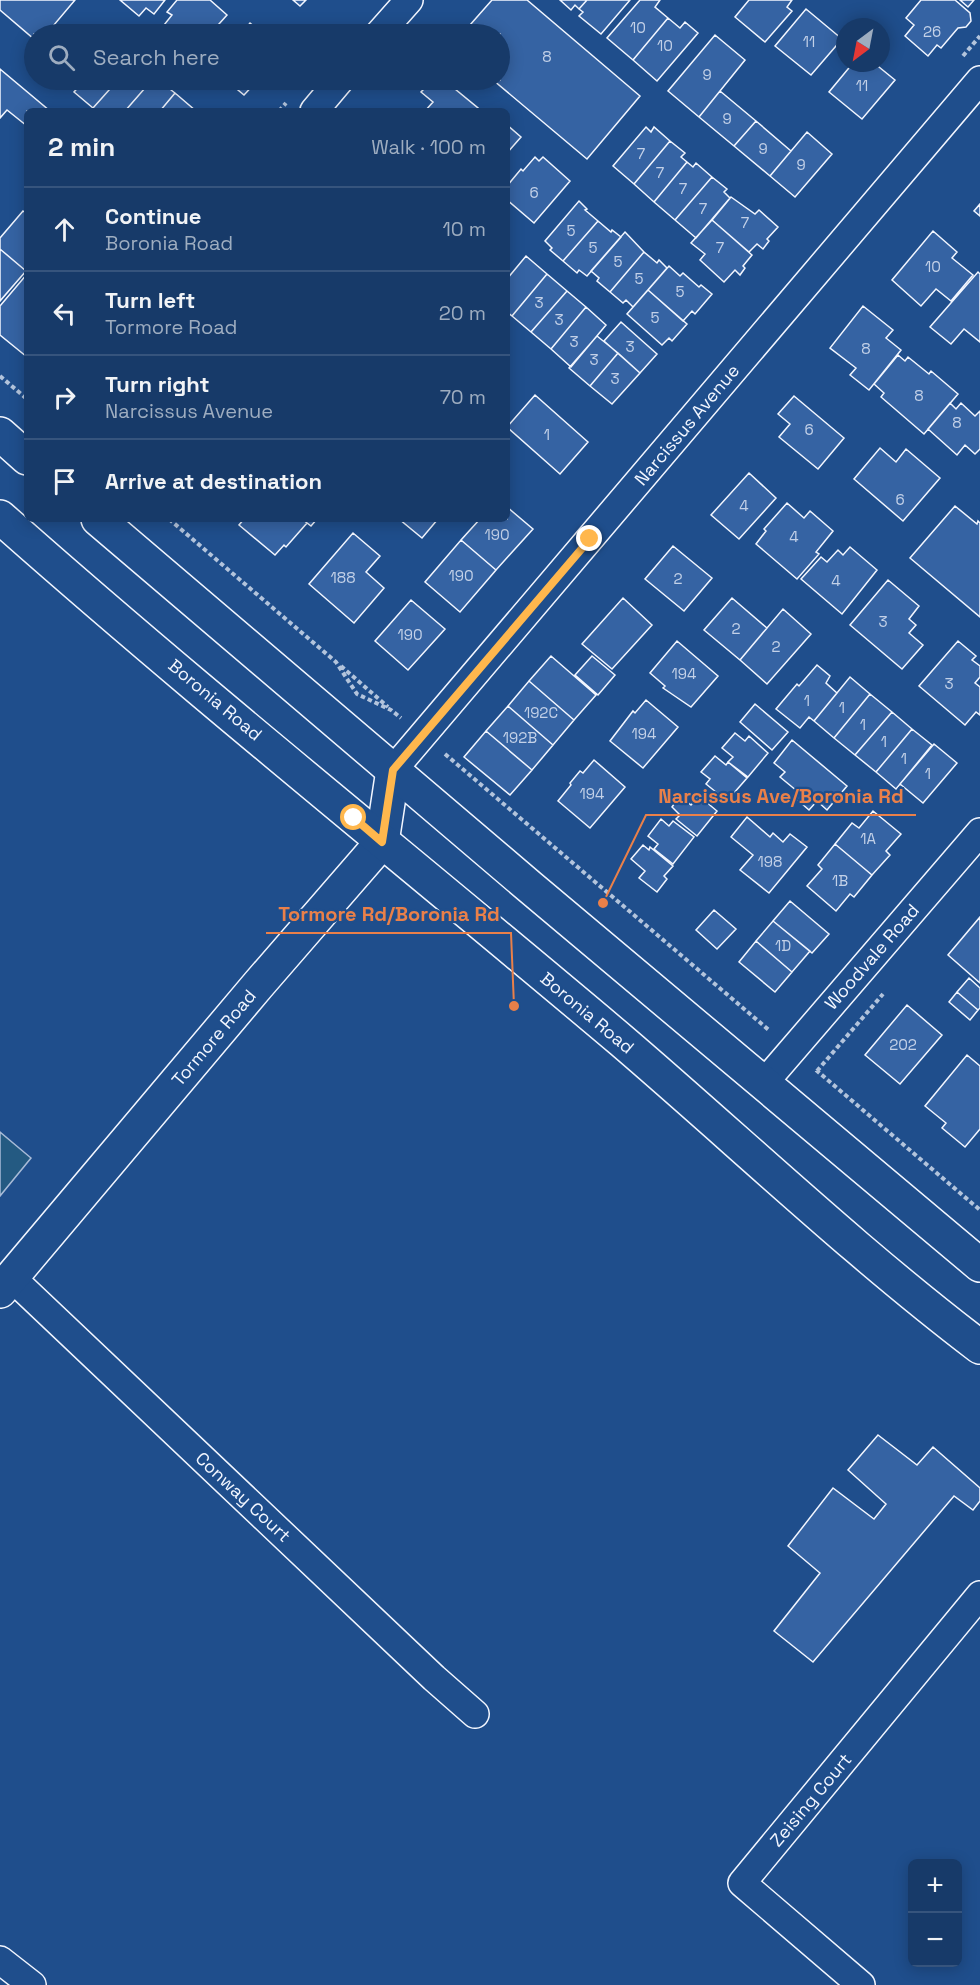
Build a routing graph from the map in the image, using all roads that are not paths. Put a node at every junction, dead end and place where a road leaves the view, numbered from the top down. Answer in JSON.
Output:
{"nodes":[{"id":1,"x":409,"y":0,"type":"edge"},
{"id":2,"x":388,"y":24,"type":"edge"},
{"id":3,"x":980,"y":80,"type":"edge"},
{"id":4,"x":332,"y":90,"type":"edge"},
{"id":5,"x":317,"y":108,"type":"edge"},
{"id":6,"x":0,"y":518,"type":"edge"},
{"id":7,"x":102,"y":522,"type":"edge"},
{"id":8,"x":393,"y":770,"type":"junction"},
{"id":9,"x":980,"y":832,"type":"edge"},
{"id":10,"x":382,"y":842,"type":"junction"},
{"id":11,"x":764,"y":1083,"type":"junction"},
{"id":12,"x":980,"y":1265,"type":"edge"},
{"id":13,"x":6,"y":1285,"type":"edge"},
{"id":14,"x":980,"y":1347,"type":"edge"},
{"id":15,"x":980,"y":1595,"type":"edge"},
{"id":16,"x":475,"y":1714,"type":"dead end"},
{"id":17,"x":0,"y":1960,"type":"edge"},
{"id":18,"x":32,"y":1985,"type":"edge"},
{"id":19,"x":861,"y":1985,"type":"edge"}],
"edges":[{"from":1,"to":2,"type":"street"},
{"from":3,"to":8,"type":"street","name":"Narcissus Avenue"},
{"from":4,"to":5,"type":"street"},
{"from":6,"to":10,"type":"main road","name":"Boronia Road"},
{"from":7,"to":8,"type":"main road"},
{"from":8,"to":10,"type":"main road"},
{"from":8,"to":11,"type":"main road"},
{"from":9,"to":11,"type":"street","name":"Woodvale Road"},
{"from":10,"to":13,"type":"main road","name":"Tormore Road"},
{"from":10,"to":14,"type":"main road","name":"Boronia Road"},
{"from":11,"to":12,"type":"main road"},
{"from":13,"to":16,"type":"street","name":"Conway Court"},
{"from":15,"to":19,"type":"street","name":"Zeising Court"},
{"from":17,"to":18,"type":"street"}]}
